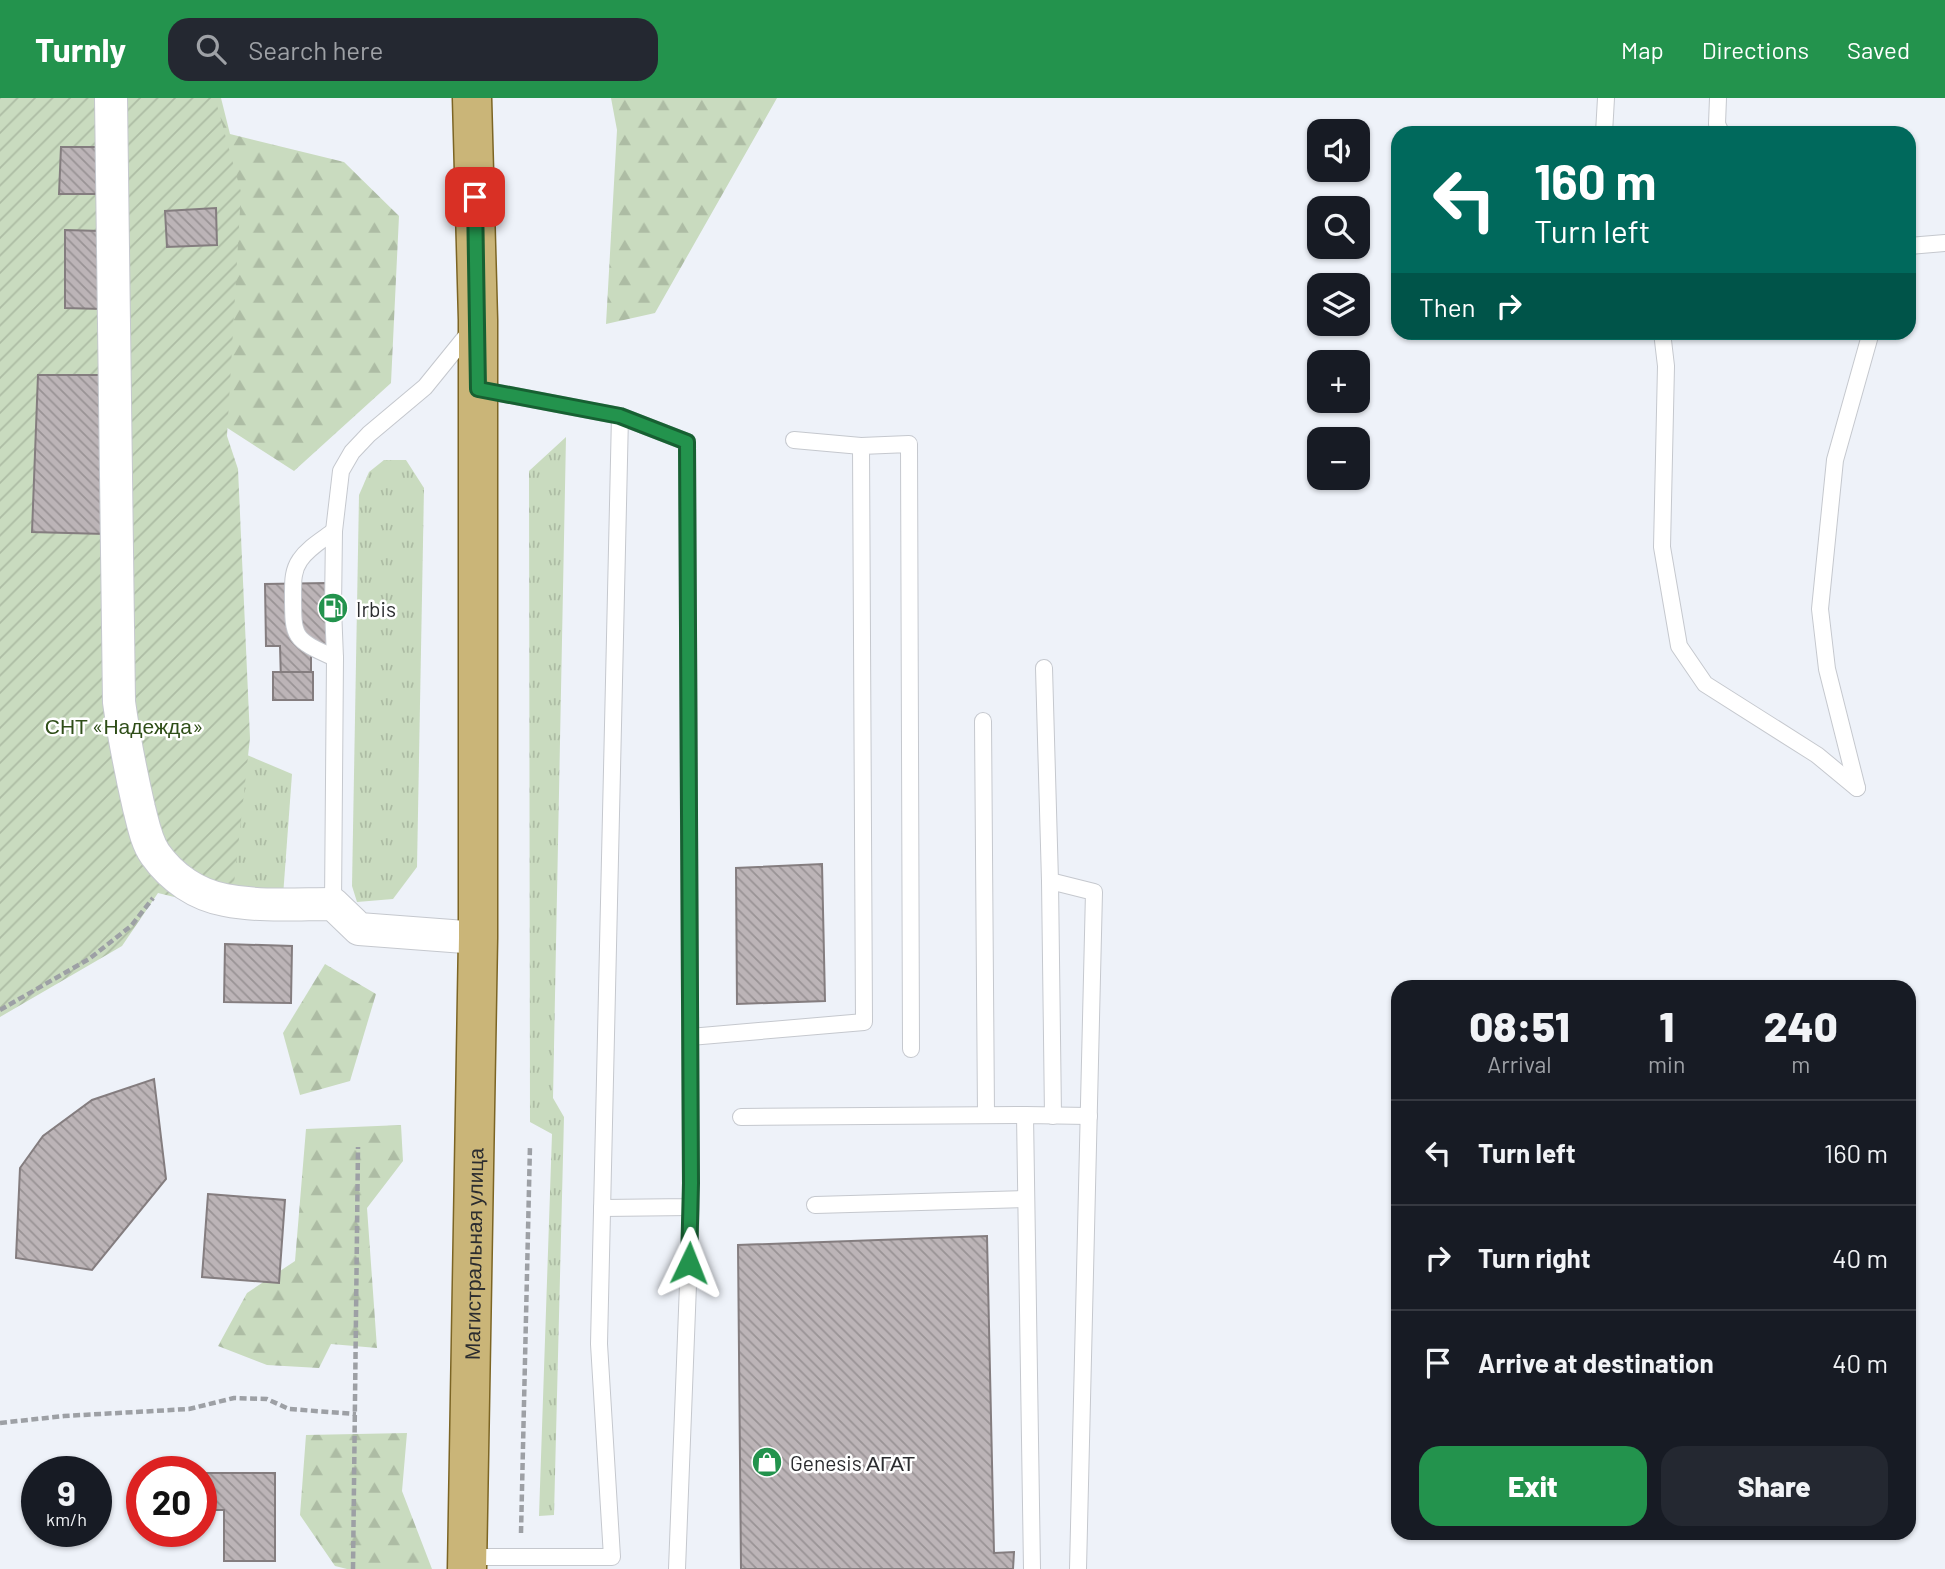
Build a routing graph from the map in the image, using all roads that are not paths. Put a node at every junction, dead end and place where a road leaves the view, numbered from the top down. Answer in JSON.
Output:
{"nodes":[{"id":1,"x":111,"y":98,"type":"edge"},
{"id":2,"x":472,"y":98,"type":"edge"},
{"id":3,"x":1606,"y":98,"type":"edge"},
{"id":4,"x":1718,"y":98,"type":"edge"},
{"id":5,"x":1604,"y":126,"type":"edge"},
{"id":6,"x":1718,"y":126,"type":"edge"},
{"id":7,"x":1945,"y":243,"type":"edge"},
{"id":8,"x":1916,"y":245,"type":"edge"},
{"id":9,"x":478,"y":320,"type":"junction"},
{"id":10,"x":1663,"y":340,"type":"edge"},
{"id":11,"x":1869,"y":340,"type":"edge"},
{"id":12,"x":478,"y":389,"type":"junction"},
{"id":13,"x":620,"y":416,"type":"junction"},
{"id":14,"x":794,"y":440,"type":"dead end"},
{"id":15,"x":861,"y":446,"type":"junction"},
{"id":16,"x":334,"y":531,"type":"junction"},
{"id":17,"x":335,"y":658,"type":"junction"},
{"id":18,"x":1044,"y":668,"type":"dead end"},
{"id":19,"x":983,"y":721,"type":"dead end"},
{"id":20,"x":1050,"y":881,"type":"junction"},
{"id":21,"x":333,"y":904,"type":"junction"},
{"id":22,"x":478,"y":938,"type":"junction"},
{"id":23,"x":690,"y":1037,"type":"junction"},
{"id":24,"x":911,"y":1049,"type":"dead end"},
{"id":25,"x":986,"y":1115,"type":"junction"},
{"id":26,"x":1025,"y":1115,"type":"junction"},
{"id":27,"x":1053,"y":1116,"type":"junction"},
{"id":28,"x":1089,"y":1116,"type":"junction"},
{"id":29,"x":741,"y":1117,"type":"dead end"},
{"id":30,"x":1026,"y":1199,"type":"junction"},
{"id":31,"x":815,"y":1205,"type":"dead end"},
{"id":32,"x":691,"y":1207,"type":"junction"},
{"id":33,"x":602,"y":1208,"type":"junction"},
{"id":34,"x":612,"y":1556,"type":"junction"},
{"id":35,"x":467,"y":1563,"type":"edge"},
{"id":36,"x":625,"y":1569,"type":"edge"},
{"id":37,"x":677,"y":1569,"type":"edge"},
{"id":38,"x":1032,"y":1569,"type":"edge"},
{"id":39,"x":1078,"y":1569,"type":"edge"}],
"edges":[{"from":1,"to":21,"type":"street"},
{"from":2,"to":9,"type":"main road","name":"Магистральная улица"},
{"from":3,"to":5,"type":"lane"},
{"from":4,"to":6,"type":"lane"},
{"from":7,"to":8,"type":"lane"},
{"from":9,"to":12,"type":"main road","name":"Магистральная улица"},
{"from":9,"to":16,"type":"lane"},
{"from":10,"to":11,"type":"lane"},
{"from":12,"to":13,"type":"lane"},
{"from":12,"to":22,"type":"main road","name":"Магистральная улица"},
{"from":13,"to":23,"type":"lane"},
{"from":13,"to":33,"type":"lane"},
{"from":14,"to":15,"type":"lane"},
{"from":15,"to":23,"type":"lane"},
{"from":15,"to":24,"type":"lane"},
{"from":16,"to":17,"type":"lane"},
{"from":16,"to":17,"type":"lane"},
{"from":17,"to":21,"type":"lane"},
{"from":18,"to":20,"type":"lane"},
{"from":19,"to":25,"type":"lane"},
{"from":20,"to":27,"type":"lane"},
{"from":20,"to":28,"type":"lane"},
{"from":21,"to":22,"type":"street"},
{"from":22,"to":35,"type":"main road","name":"Магистральная улица"},
{"from":23,"to":32,"type":"lane"},
{"from":25,"to":26,"type":"lane"},
{"from":25,"to":29,"type":"lane"},
{"from":26,"to":27,"type":"lane"},
{"from":26,"to":30,"type":"lane"},
{"from":27,"to":28,"type":"lane"},
{"from":28,"to":39,"type":"lane"},
{"from":30,"to":31,"type":"lane"},
{"from":30,"to":38,"type":"lane"},
{"from":32,"to":33,"type":"lane"},
{"from":32,"to":37,"type":"lane"},
{"from":33,"to":34,"type":"lane"},
{"from":34,"to":35,"type":"lane"},
{"from":34,"to":36,"type":"lane"}]}
